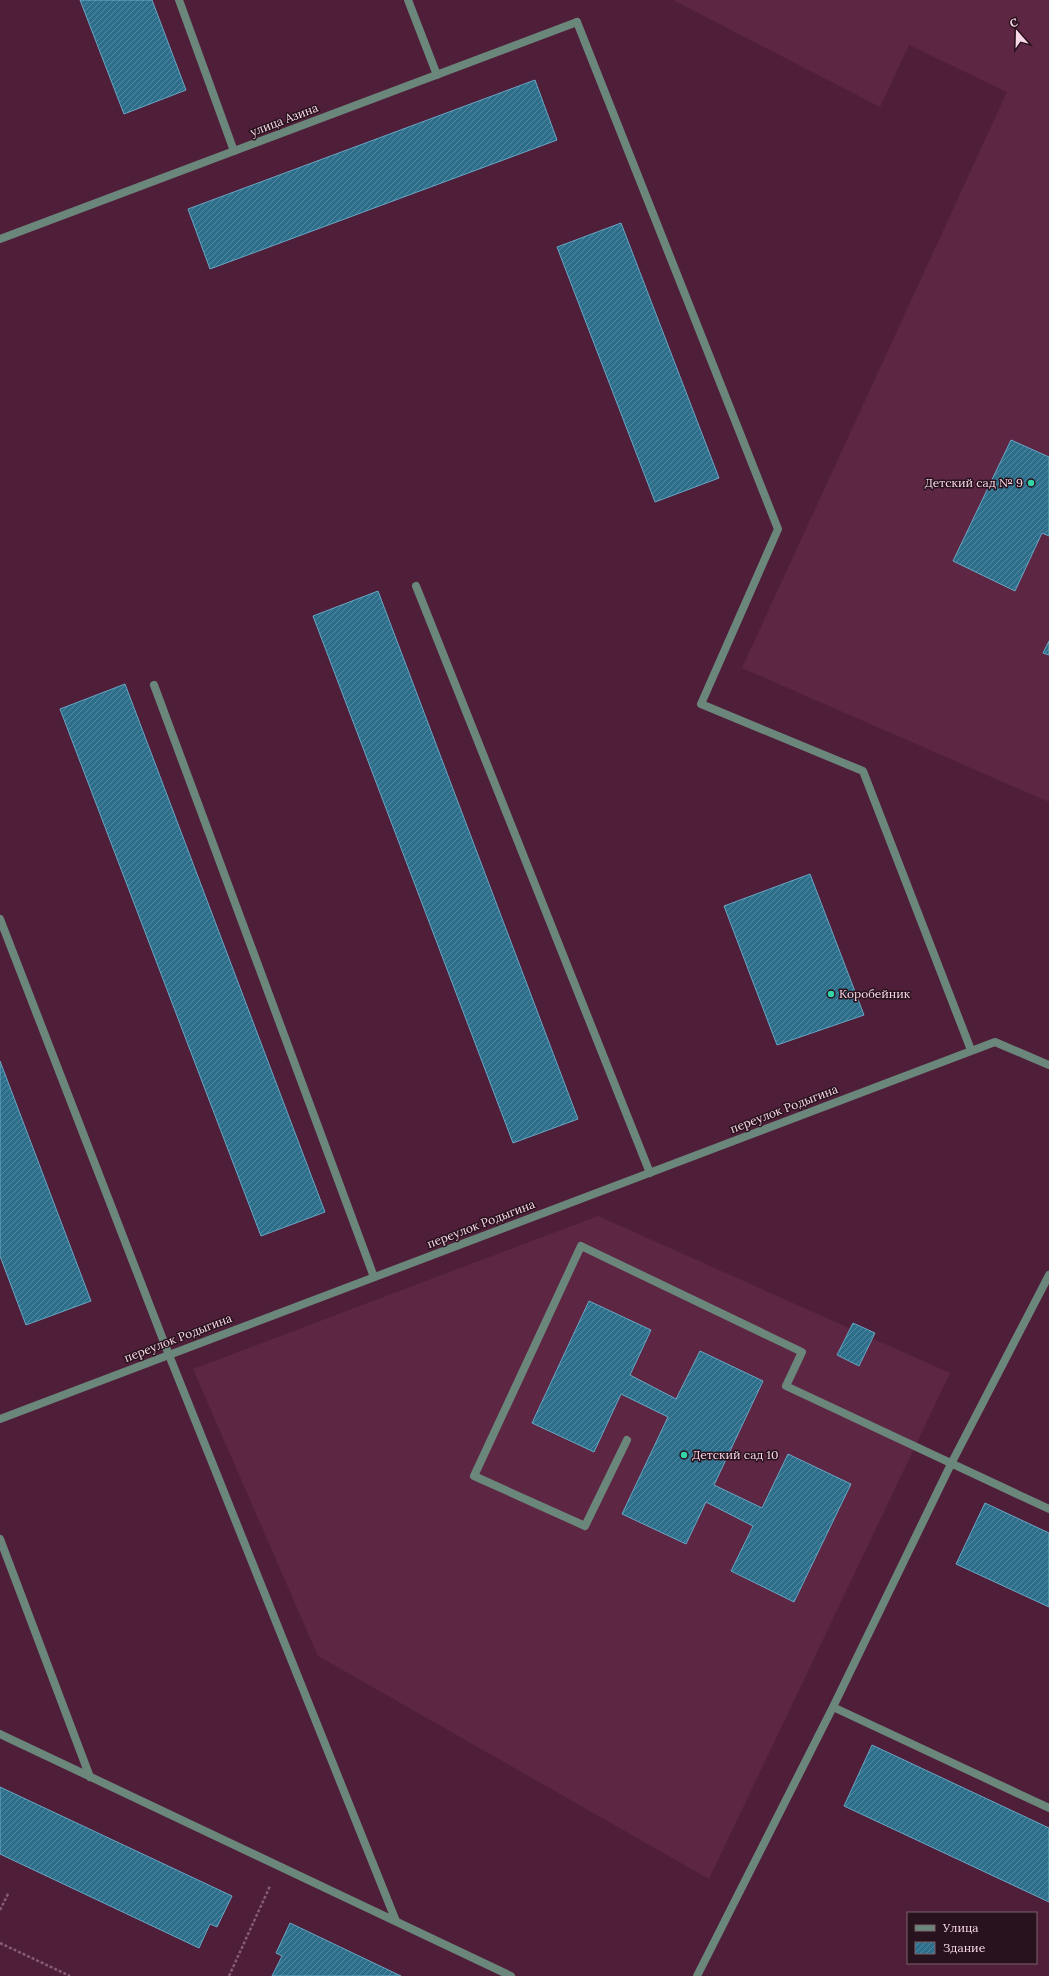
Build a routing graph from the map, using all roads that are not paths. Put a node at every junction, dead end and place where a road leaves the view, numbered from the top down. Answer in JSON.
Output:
{"nodes":[{"id":1,"x":179,"y":0,"type":"edge"},
{"id":2,"x":408,"y":0,"type":"edge"},
{"id":3,"x":437,"y":75,"type":"junction"},
{"id":4,"x":234,"y":151,"type":"junction"},
{"id":5,"x":0,"y":239,"type":"edge"},
{"id":6,"x":416,"y":586,"type":"dead end"},
{"id":7,"x":154,"y":685,"type":"dead end"},
{"id":8,"x":0,"y":919,"type":"edge"},
{"id":9,"x":971,"y":1050,"type":"junction"},
{"id":10,"x":1049,"y":1065,"type":"edge"},
{"id":11,"x":650,"y":1173,"type":"junction"},
{"id":12,"x":1049,"y":1275,"type":"edge"},
{"id":13,"x":374,"y":1277,"type":"junction"},
{"id":14,"x":169,"y":1355,"type":"junction"},
{"id":15,"x":0,"y":1419,"type":"edge"},
{"id":16,"x":627,"y":1440,"type":"dead end"},
{"id":17,"x":951,"y":1464,"type":"junction"},
{"id":18,"x":1049,"y":1509,"type":"edge"},
{"id":19,"x":0,"y":1539,"type":"edge"},
{"id":20,"x":833,"y":1706,"type":"junction"},
{"id":21,"x":0,"y":1734,"type":"edge"},
{"id":22,"x":90,"y":1777,"type":"junction"},
{"id":23,"x":1049,"y":1808,"type":"edge"},
{"id":24,"x":396,"y":1921,"type":"junction"},
{"id":25,"x":511,"y":1976,"type":"edge"},
{"id":26,"x":697,"y":1976,"type":"edge"}],
"edges":[{"from":1,"to":4,"type":"street"},
{"from":2,"to":3,"type":"street"},
{"from":3,"to":4,"type":"street","name":"улица Азина"},
{"from":3,"to":9,"type":"street","name":"улица Азина"},
{"from":4,"to":5,"type":"street","name":"улица Азина"},
{"from":6,"to":11,"type":"street"},
{"from":7,"to":13,"type":"street"},
{"from":8,"to":14,"type":"street"},
{"from":9,"to":10,"type":"street","name":"переулок Родыгина"},
{"from":9,"to":11,"type":"street","name":"переулок Родыгина"},
{"from":11,"to":13,"type":"street","name":"переулок Родыгина"},
{"from":12,"to":17,"type":"street"},
{"from":13,"to":14,"type":"street","name":"переулок Родыгина"},
{"from":14,"to":15,"type":"street","name":"переулок Родыгина"},
{"from":14,"to":24,"type":"street"},
{"from":16,"to":17,"type":"street"},
{"from":17,"to":18,"type":"street"},
{"from":17,"to":20,"type":"street"},
{"from":19,"to":22,"type":"street"},
{"from":20,"to":23,"type":"street"},
{"from":20,"to":26,"type":"street"},
{"from":21,"to":22,"type":"street"},
{"from":22,"to":24,"type":"street"},
{"from":24,"to":25,"type":"street"}]}
